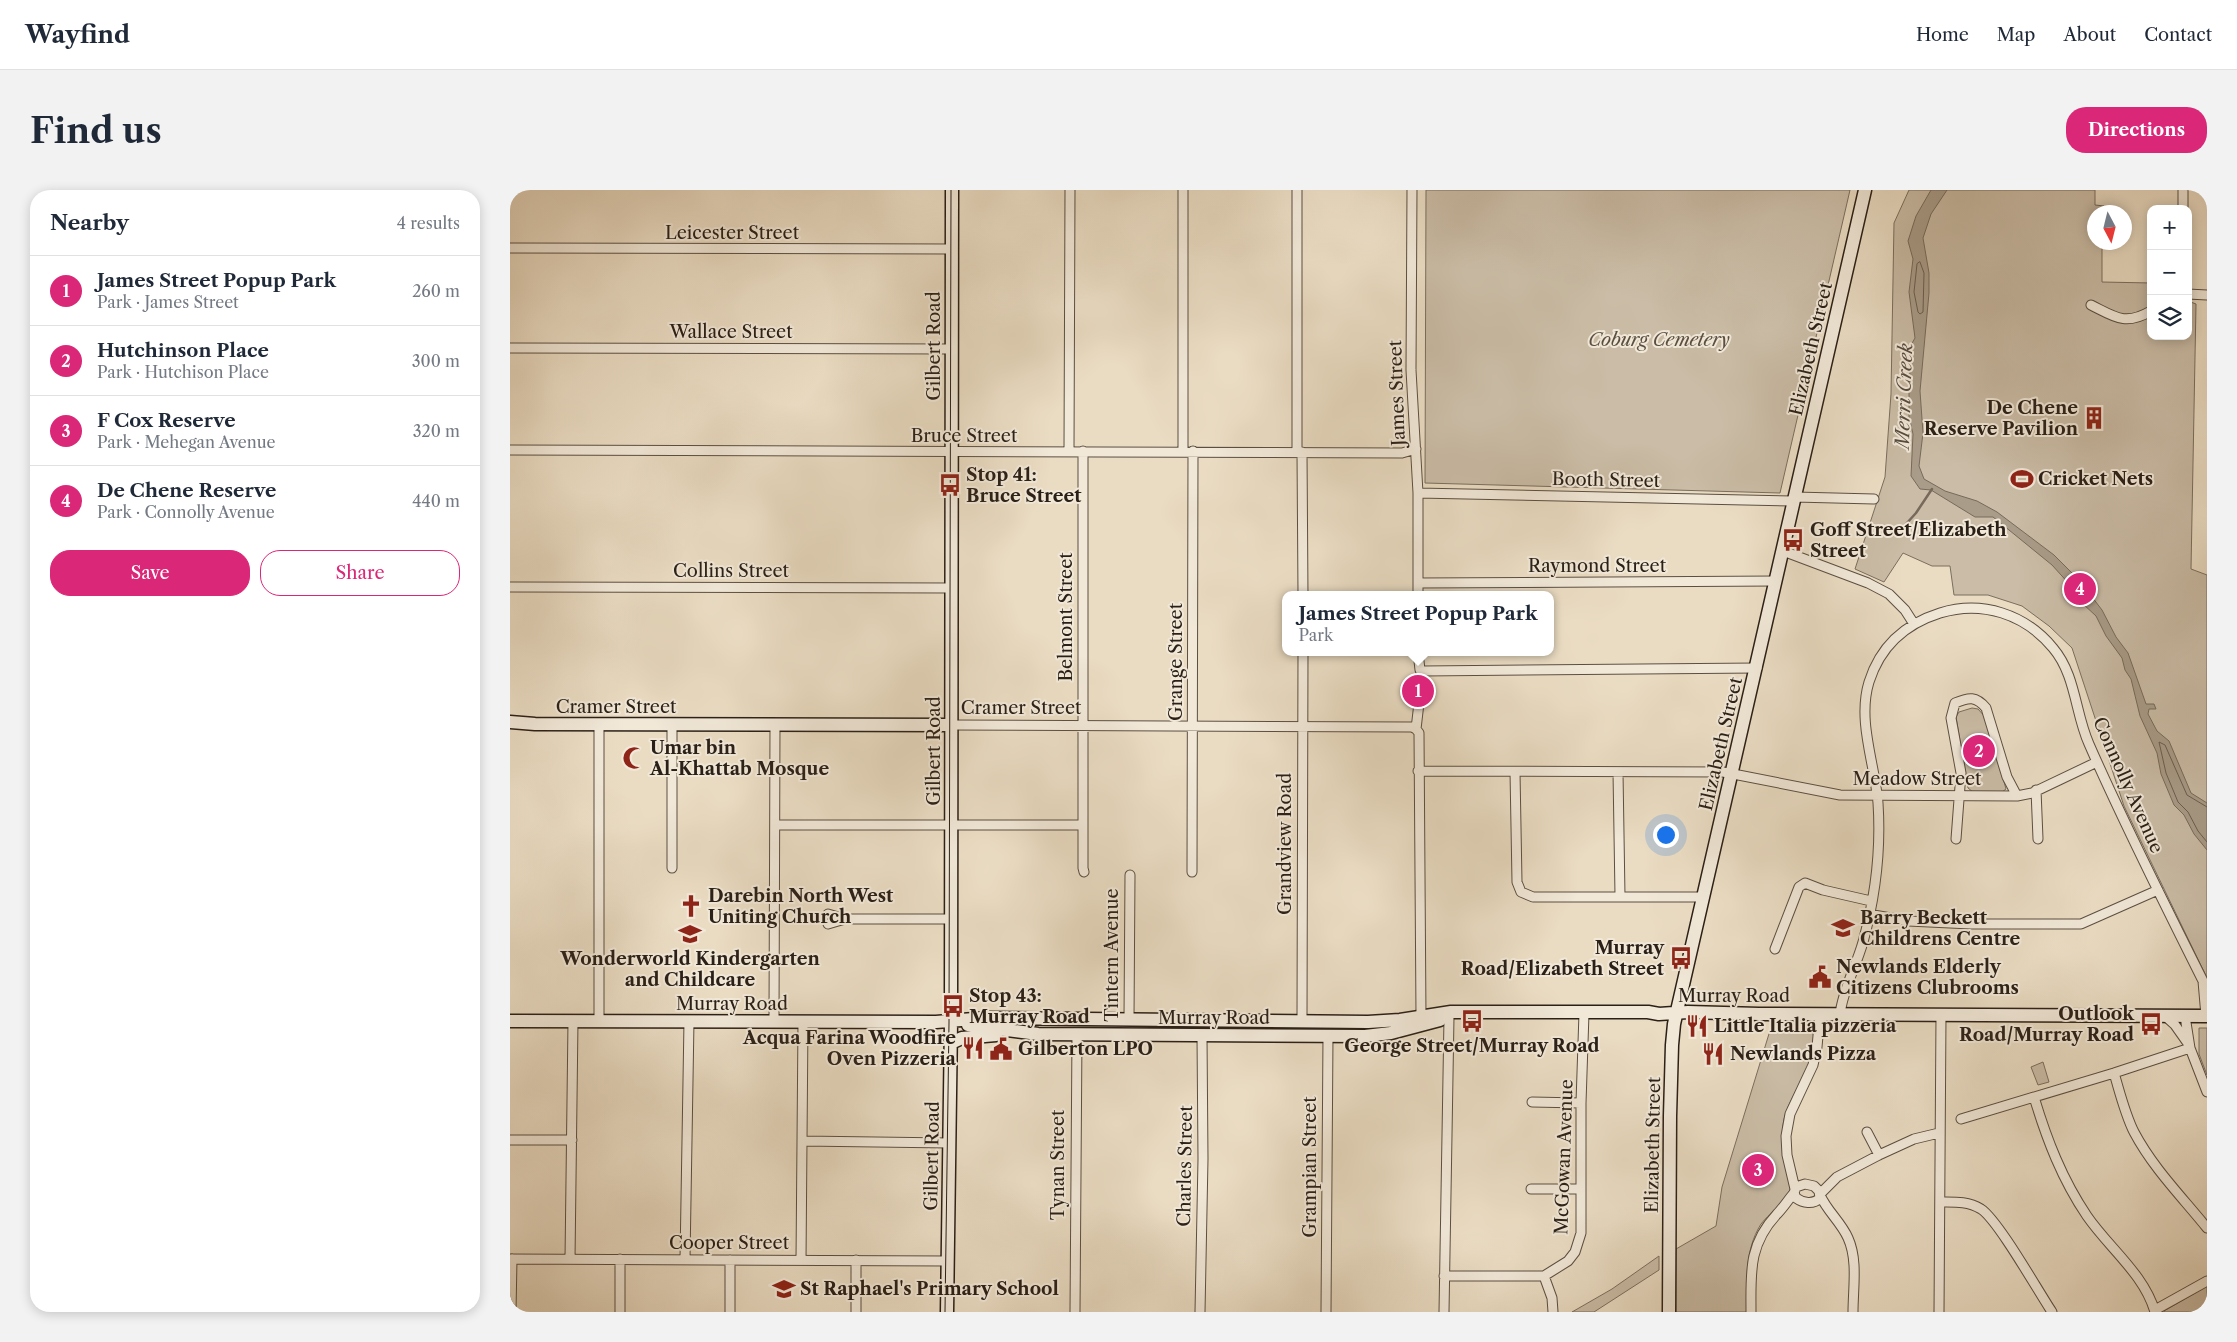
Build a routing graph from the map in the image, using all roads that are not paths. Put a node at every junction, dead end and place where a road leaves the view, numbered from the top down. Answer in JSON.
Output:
{"nodes":[{"id":1,"x":952,"y":190,"type":"edge"},
{"id":2,"x":1070,"y":190,"type":"edge"},
{"id":3,"x":1183,"y":190,"type":"edge"},
{"id":4,"x":1297,"y":190,"type":"edge"},
{"id":5,"x":1412,"y":190,"type":"edge"},
{"id":6,"x":1865,"y":190,"type":"edge"},
{"id":7,"x":2183,"y":190,"type":"edge"},
{"id":8,"x":2183,"y":205,"type":"edge"},
{"id":9,"x":511,"y":248,"type":"edge"},
{"id":10,"x":952,"y":249,"type":"junction"},
{"id":11,"x":2192,"y":294,"type":"edge"},
{"id":12,"x":2207,"y":295,"type":"edge"},
{"id":13,"x":2091,"y":305,"type":"dead end"},
{"id":14,"x":2147,"y":313,"type":"edge"},
{"id":15,"x":510,"y":348,"type":"edge"},
{"id":16,"x":952,"y":349,"type":"junction"},
{"id":17,"x":1416,"y":449,"type":"junction"},
{"id":18,"x":510,"y":451,"type":"edge"},
{"id":19,"x":1069,"y":451,"type":"junction"},
{"id":20,"x":1083,"y":451,"type":"junction"},
{"id":21,"x":1188,"y":451,"type":"junction"},
{"id":22,"x":952,"y":452,"type":"junction"},
{"id":23,"x":1300,"y":452,"type":"junction"},
{"id":24,"x":1418,"y":493,"type":"junction"},
{"id":25,"x":1795,"y":499,"type":"junction"},
{"id":26,"x":1874,"y":499,"type":"dead end"},
{"id":27,"x":1783,"y":550,"type":"junction"},
{"id":28,"x":1776,"y":581,"type":"junction"},
{"id":29,"x":1418,"y":583,"type":"junction"},
{"id":30,"x":510,"y":587,"type":"edge"},
{"id":31,"x":952,"y":588,"type":"junction"},
{"id":32,"x":1303,"y":591,"type":"edge"},
{"id":33,"x":1418,"y":591,"type":"edge"},
{"id":34,"x":1914,"y":624,"type":"junction"},
{"id":35,"x":1303,"y":656,"type":"edge"},
{"id":36,"x":1418,"y":656,"type":"edge"},
{"id":37,"x":1757,"y":668,"type":"junction"},
{"id":38,"x":1419,"y":702,"type":"dead end"},
{"id":39,"x":510,"y":722,"type":"edge"},
{"id":40,"x":535,"y":724,"type":"junction"},
{"id":41,"x":599,"y":724,"type":"junction"},
{"id":42,"x":672,"y":725,"type":"junction"},
{"id":43,"x":775,"y":725,"type":"junction"},
{"id":44,"x":951,"y":725,"type":"junction"},
{"id":45,"x":1082,"y":725,"type":"junction"},
{"id":46,"x":1303,"y":725,"type":"junction"},
{"id":47,"x":1192,"y":726,"type":"junction"},
{"id":48,"x":510,"y":727,"type":"edge"},
{"id":49,"x":1416,"y":729,"type":"junction"},
{"id":50,"x":2097,"y":762,"type":"junction"},
{"id":51,"x":1418,"y":771,"type":"junction"},
{"id":52,"x":1515,"y":772,"type":"junction"},
{"id":53,"x":1618,"y":772,"type":"junction"},
{"id":54,"x":1732,"y":775,"type":"junction"},
{"id":55,"x":2036,"y":790,"type":"junction"},
{"id":56,"x":1877,"y":795,"type":"junction"},
{"id":57,"x":1960,"y":796,"type":"junction"},
{"id":58,"x":2018,"y":796,"type":"junction"},
{"id":59,"x":775,"y":825,"type":"junction"},
{"id":60,"x":951,"y":825,"type":"junction"},
{"id":61,"x":1083,"y":825,"type":"junction"},
{"id":62,"x":1956,"y":839,"type":"dead end"},
{"id":63,"x":2038,"y":839,"type":"dead end"},
{"id":64,"x":672,"y":868,"type":"dead end"},
{"id":65,"x":1084,"y":872,"type":"dead end"},
{"id":66,"x":1192,"y":872,"type":"dead end"},
{"id":67,"x":1130,"y":875,"type":"dead end"},
{"id":68,"x":2158,"y":890,"type":"junction"},
{"id":69,"x":1620,"y":896,"type":"junction"},
{"id":70,"x":1704,"y":897,"type":"junction"},
{"id":71,"x":1871,"y":901,"type":"junction"},
{"id":72,"x":1868,"y":914,"type":"junction"},
{"id":73,"x":828,"y":919,"type":"dead end"},
{"id":74,"x":951,"y":919,"type":"junction"},
{"id":75,"x":1775,"y":949,"type":"dead end"},
{"id":76,"x":1472,"y":1013,"type":"junction"},
{"id":77,"x":1584,"y":1013,"type":"junction"},
{"id":78,"x":1676,"y":1013,"type":"junction"},
{"id":79,"x":1820,"y":1014,"type":"junction"},
{"id":80,"x":1840,"y":1014,"type":"junction"},
{"id":81,"x":1941,"y":1015,"type":"junction"},
{"id":82,"x":1421,"y":1016,"type":"junction"},
{"id":83,"x":2165,"y":1016,"type":"junction"},
{"id":84,"x":2185,"y":1016,"type":"junction"},
{"id":85,"x":2206,"y":1016,"type":"edge"},
{"id":86,"x":1449,"y":1017,"type":"junction"},
{"id":87,"x":1077,"y":1019,"type":"junction"},
{"id":88,"x":1129,"y":1019,"type":"junction"},
{"id":89,"x":1203,"y":1020,"type":"junction"},
{"id":90,"x":510,"y":1021,"type":"edge"},
{"id":91,"x":573,"y":1021,"type":"junction"},
{"id":92,"x":599,"y":1021,"type":"junction"},
{"id":93,"x":689,"y":1021,"type":"junction"},
{"id":94,"x":1302,"y":1021,"type":"junction"},
{"id":95,"x":774,"y":1022,"type":"junction"},
{"id":96,"x":803,"y":1022,"type":"junction"},
{"id":97,"x":952,"y":1022,"type":"junction"},
{"id":98,"x":1329,"y":1022,"type":"junction"},
{"id":99,"x":1038,"y":1034,"type":"junction"},
{"id":100,"x":1077,"y":1035,"type":"junction"},
{"id":101,"x":1129,"y":1035,"type":"junction"},
{"id":102,"x":1202,"y":1036,"type":"junction"},
{"id":103,"x":1302,"y":1036,"type":"junction"},
{"id":104,"x":1328,"y":1036,"type":"junction"},
{"id":105,"x":951,"y":1042,"type":"junction"},
{"id":106,"x":2189,"y":1046,"type":"junction"},
{"id":107,"x":2114,"y":1073,"type":"junction"},
{"id":108,"x":2207,"y":1092,"type":"edge"},
{"id":109,"x":2034,"y":1097,"type":"junction"},
{"id":110,"x":1532,"y":1102,"type":"dead end"},
{"id":111,"x":1581,"y":1104,"type":"junction"},
{"id":112,"x":1961,"y":1119,"type":"dead end"},
{"id":113,"x":1867,"y":1132,"type":"dead end"},
{"id":114,"x":1939,"y":1133,"type":"junction"},
{"id":115,"x":510,"y":1140,"type":"edge"},
{"id":116,"x":572,"y":1140,"type":"junction"},
{"id":117,"x":803,"y":1141,"type":"junction"},
{"id":118,"x":949,"y":1143,"type":"junction"},
{"id":119,"x":1880,"y":1155,"type":"junction"},
{"id":120,"x":1790,"y":1163,"type":"junction"},
{"id":121,"x":1837,"y":1177,"type":"junction"},
{"id":122,"x":1810,"y":1185,"type":"junction"},
{"id":123,"x":1531,"y":1189,"type":"dead end"},
{"id":124,"x":1580,"y":1189,"type":"junction"},
{"id":125,"x":1795,"y":1191,"type":"junction"},
{"id":126,"x":1820,"y":1194,"type":"junction"},
{"id":127,"x":1801,"y":1201,"type":"junction"},
{"id":128,"x":1940,"y":1202,"type":"junction"},
{"id":129,"x":1812,"y":1203,"type":"junction"},
{"id":130,"x":1777,"y":1214,"type":"junction"},
{"id":131,"x":1832,"y":1216,"type":"junction"},
{"id":132,"x":2207,"y":1228,"type":"edge"},
{"id":133,"x":511,"y":1258,"type":"edge"},
{"id":134,"x":570,"y":1259,"type":"junction"},
{"id":135,"x":620,"y":1259,"type":"junction"},
{"id":136,"x":685,"y":1259,"type":"junction"},
{"id":137,"x":730,"y":1260,"type":"junction"},
{"id":138,"x":801,"y":1260,"type":"junction"},
{"id":139,"x":856,"y":1260,"type":"junction"},
{"id":140,"x":948,"y":1261,"type":"junction"},
{"id":141,"x":1444,"y":1276,"type":"junction"},
{"id":142,"x":1544,"y":1276,"type":"junction"},
{"id":143,"x":2207,"y":1280,"type":"edge"},
{"id":144,"x":2155,"y":1311,"type":"edge"},
{"id":145,"x":512,"y":1312,"type":"edge"},
{"id":146,"x":620,"y":1312,"type":"edge"},
{"id":147,"x":730,"y":1312,"type":"edge"},
{"id":148,"x":856,"y":1312,"type":"edge"},
{"id":149,"x":948,"y":1312,"type":"edge"},
{"id":150,"x":1075,"y":1312,"type":"edge"},
{"id":151,"x":1200,"y":1312,"type":"edge"},
{"id":152,"x":1326,"y":1312,"type":"edge"},
{"id":153,"x":1444,"y":1312,"type":"edge"},
{"id":154,"x":1553,"y":1312,"type":"edge"},
{"id":155,"x":1669,"y":1312,"type":"edge"},
{"id":156,"x":1751,"y":1312,"type":"edge"},
{"id":157,"x":1853,"y":1312,"type":"edge"},
{"id":158,"x":1939,"y":1312,"type":"edge"},
{"id":159,"x":2052,"y":1312,"type":"edge"}],
"edges":[{"from":1,"to":10,"type":"main road","name":"Gilbert Road"},
{"from":2,"to":19,"type":"street"},
{"from":3,"to":21,"type":"street","name":"Grange Street"},
{"from":4,"to":23,"type":"street"},
{"from":5,"to":17,"type":"street","name":"James Street"},
{"from":6,"to":25,"type":"main road","name":"Elizabeth Street"},
{"from":7,"to":8,"type":"street"},
{"from":9,"to":10,"type":"street","name":"Leicester Street"},
{"from":10,"to":16,"type":"main road","name":"Gilbert Road"},
{"from":11,"to":12,"type":"street"},
{"from":13,"to":14,"type":"street"},
{"from":15,"to":16,"type":"street","name":"Wallace Street"},
{"from":16,"to":22,"type":"main road","name":"Gilbert Road"},
{"from":17,"to":23,"type":"street","name":"Bruce Street"},
{"from":17,"to":24,"type":"street","name":"James Street"},
{"from":18,"to":22,"type":"street","name":"Bruce Street"},
{"from":19,"to":20,"type":"street","name":"Bruce Street"},
{"from":19,"to":22,"type":"street","name":"Bruce Street"},
{"from":20,"to":21,"type":"street","name":"Bruce Street"},
{"from":20,"to":45,"type":"street","name":"Belmont Street"},
{"from":21,"to":23,"type":"street","name":"Bruce Street"},
{"from":21,"to":47,"type":"street","name":"Grange Street"},
{"from":22,"to":31,"type":"main road","name":"Gilbert Road"},
{"from":23,"to":32,"type":"street"},
{"from":24,"to":25,"type":"street","name":"Booth Street"},
{"from":24,"to":29,"type":"street","name":"James Street"},
{"from":25,"to":26,"type":"street","name":"Booth Street"},
{"from":25,"to":27,"type":"main road","name":"Elizabeth Street"},
{"from":27,"to":28,"type":"main road","name":"Elizabeth Street"},
{"from":27,"to":34,"type":"street"},
{"from":28,"to":29,"type":"street","name":"Raymond Street"},
{"from":28,"to":37,"type":"main road","name":"Elizabeth Street"},
{"from":29,"to":33,"type":"street","name":"James Street"},
{"from":30,"to":31,"type":"street","name":"Collins Street"},
{"from":31,"to":44,"type":"main road","name":"Gilbert Road"},
{"from":34,"to":50,"type":"street","name":"Connolly Avenue"},
{"from":34,"to":56,"type":"street","name":"Connolly Avenue"},
{"from":35,"to":46,"type":"street","name":"Grandview Road"},
{"from":36,"to":37,"type":"street"},
{"from":37,"to":54,"type":"main road","name":"Elizabeth Street"},
{"from":38,"to":49,"type":"street"},
{"from":39,"to":40,"type":"main road","name":"Cramer Street"},
{"from":40,"to":41,"type":"main road","name":"Cramer Street"},
{"from":40,"to":48,"type":"main road","name":"Cramer Street"},
{"from":41,"to":42,"type":"main road","name":"Cramer Street"},
{"from":41,"to":92,"type":"street"},
{"from":42,"to":43,"type":"main road","name":"Cramer Street"},
{"from":42,"to":64,"type":"street"},
{"from":43,"to":44,"type":"main road","name":"Cramer Street"},
{"from":43,"to":59,"type":"street"},
{"from":44,"to":45,"type":"street","name":"Cramer Street"},
{"from":44,"to":60,"type":"main road","name":"Gilbert Road"},
{"from":45,"to":47,"type":"street","name":"Cramer Street"},
{"from":45,"to":61,"type":"street","name":"Belmont Street"},
{"from":46,"to":47,"type":"street","name":"Cramer Street"},
{"from":46,"to":49,"type":"street","name":"Cramer Street"},
{"from":46,"to":94,"type":"street","name":"Grandview Road"},
{"from":47,"to":66,"type":"street","name":"Grange Street"},
{"from":49,"to":51,"type":"street"},
{"from":50,"to":55,"type":"street","name":"Meadow Street"},
{"from":50,"to":68,"type":"street","name":"Connolly Avenue"},
{"from":51,"to":52,"type":"street","name":"Meadow Street"},
{"from":51,"to":82,"type":"street"},
{"from":52,"to":53,"type":"street","name":"Meadow Street"},
{"from":52,"to":69,"type":"street"},
{"from":53,"to":54,"type":"street","name":"Meadow Street"},
{"from":53,"to":69,"type":"street"},
{"from":54,"to":56,"type":"street","name":"Meadow Street"},
{"from":54,"to":70,"type":"main road","name":"Elizabeth Street"},
{"from":55,"to":58,"type":"street","name":"Meadow Street"},
{"from":55,"to":63,"type":"street"},
{"from":56,"to":57,"type":"street","name":"Meadow Street"},
{"from":56,"to":71,"type":"street","name":"Connolly Avenue"},
{"from":57,"to":58,"type":"street","name":"Meadow Street"},
{"from":57,"to":58,"type":"street"},
{"from":57,"to":62,"type":"street"},
{"from":59,"to":60,"type":"street"},
{"from":59,"to":95,"type":"street"},
{"from":60,"to":61,"type":"street"},
{"from":60,"to":74,"type":"main road","name":"Gilbert Road"},
{"from":61,"to":65,"type":"street","name":"Belmont Street"},
{"from":67,"to":88,"type":"street","name":"Tintern Avenue"},
{"from":68,"to":72,"type":"street"},
{"from":68,"to":85,"type":"street","name":"Connolly Avenue"},
{"from":69,"to":70,"type":"street"},
{"from":70,"to":78,"type":"main road","name":"Elizabeth Street"},
{"from":71,"to":72,"type":"street","name":"Connolly Avenue"},
{"from":71,"to":75,"type":"street"},
{"from":72,"to":80,"type":"street","name":"Connolly Avenue"},
{"from":73,"to":74,"type":"street"},
{"from":74,"to":97,"type":"main road","name":"Gilbert Road"},
{"from":76,"to":77,"type":"main road","name":"Murray Road"},
{"from":76,"to":82,"type":"main road","name":"Murray Road"},
{"from":76,"to":86,"type":"main road","name":"Murray Road"},
{"from":77,"to":78,"type":"main road","name":"Murray Road"},
{"from":77,"to":111,"type":"street","name":"McGowan Avenue"},
{"from":78,"to":79,"type":"main road","name":"Murray Road"},
{"from":78,"to":155,"type":"main road","name":"Elizabeth Street"},
{"from":79,"to":80,"type":"main road","name":"Murray Road"},
{"from":79,"to":120,"type":"street"},
{"from":80,"to":81,"type":"main road","name":"Murray Road"},
{"from":81,"to":83,"type":"main road","name":"Murray Road"},
{"from":81,"to":114,"type":"street"},
{"from":82,"to":98,"type":"main road","name":"Murray Road"},
{"from":83,"to":84,"type":"main road","name":"Murray Road"},
{"from":83,"to":106,"type":"street"},
{"from":84,"to":85,"type":"main road","name":"Murray Road"},
{"from":84,"to":106,"type":"street"},
{"from":86,"to":104,"type":"main road","name":"Murray Road"},
{"from":86,"to":141,"type":"street"},
{"from":87,"to":88,"type":"main road","name":"Murray Road"},
{"from":87,"to":97,"type":"main road","name":"Murray Road"},
{"from":87,"to":100,"type":"main road","name":"Tynan Street"},
{"from":88,"to":89,"type":"main road","name":"Murray Road"},
{"from":88,"to":101,"type":"main road","name":"Tintern Avenue"},
{"from":89,"to":94,"type":"main road","name":"Murray Road"},
{"from":89,"to":102,"type":"main road","name":"Charles Street"},
{"from":90,"to":91,"type":"main road","name":"Murray Road"},
{"from":91,"to":92,"type":"main road","name":"Murray Road"},
{"from":91,"to":116,"type":"street"},
{"from":92,"to":93,"type":"main road","name":"Murray Road"},
{"from":93,"to":95,"type":"main road","name":"Murray Road"},
{"from":93,"to":136,"type":"street"},
{"from":94,"to":98,"type":"main road","name":"Murray Road"},
{"from":94,"to":103,"type":"main road","name":"Grandview Road"},
{"from":95,"to":96,"type":"main road","name":"Murray Road"},
{"from":96,"to":97,"type":"main road","name":"Murray Road"},
{"from":96,"to":117,"type":"street"},
{"from":97,"to":99,"type":"main road","name":"Murray Road"},
{"from":97,"to":105,"type":"main road","name":"Gilbert Road"},
{"from":98,"to":104,"type":"main road","name":"Grampian Street"},
{"from":99,"to":100,"type":"main road","name":"Murray Road"},
{"from":99,"to":105,"type":"main road"},
{"from":100,"to":101,"type":"main road","name":"Murray Road"},
{"from":100,"to":150,"type":"street","name":"Tynan Street"},
{"from":101,"to":102,"type":"main road","name":"Murray Road"},
{"from":102,"to":103,"type":"main road","name":"Murray Road"},
{"from":102,"to":151,"type":"street","name":"Charles Street"},
{"from":103,"to":104,"type":"main road","name":"Murray Road"},
{"from":104,"to":152,"type":"street","name":"Grampian Street"},
{"from":105,"to":118,"type":"main road","name":"Gilbert Road"},
{"from":106,"to":107,"type":"street"},
{"from":106,"to":108,"type":"street"},
{"from":107,"to":109,"type":"street"},
{"from":107,"to":132,"type":"street"},
{"from":109,"to":112,"type":"street"},
{"from":109,"to":144,"type":"street"},
{"from":110,"to":111,"type":"street"},
{"from":111,"to":124,"type":"street","name":"McGowan Avenue"},
{"from":113,"to":119,"type":"street"},
{"from":114,"to":119,"type":"street"},
{"from":114,"to":128,"type":"street"},
{"from":115,"to":116,"type":"street"},
{"from":116,"to":134,"type":"street"},
{"from":117,"to":118,"type":"street"},
{"from":117,"to":138,"type":"street"},
{"from":118,"to":140,"type":"main road","name":"Gilbert Road"},
{"from":119,"to":121,"type":"street"},
{"from":120,"to":122,"type":"street"},
{"from":120,"to":125,"type":"street"},
{"from":121,"to":122,"type":"street"},
{"from":121,"to":126,"type":"street"},
{"from":122,"to":125,"type":"street"},
{"from":122,"to":126,"type":"street"},
{"from":123,"to":124,"type":"street"},
{"from":124,"to":142,"type":"street","name":"McGowan Avenue"},
{"from":125,"to":127,"type":"street"},
{"from":125,"to":130,"type":"street"},
{"from":126,"to":129,"type":"street"},
{"from":126,"to":131,"type":"street"},
{"from":127,"to":129,"type":"street"},
{"from":127,"to":130,"type":"street"},
{"from":128,"to":158,"type":"street"},
{"from":128,"to":159,"type":"street"},
{"from":129,"to":131,"type":"street"},
{"from":130,"to":156,"type":"street"},
{"from":131,"to":157,"type":"street"},
{"from":133,"to":134,"type":"street","name":"Cooper Street"},
{"from":133,"to":145,"type":"street"},
{"from":134,"to":135,"type":"street","name":"Cooper Street"},
{"from":135,"to":136,"type":"street","name":"Cooper Street"},
{"from":135,"to":146,"type":"street"},
{"from":136,"to":137,"type":"street","name":"Cooper Street"},
{"from":137,"to":138,"type":"street","name":"Cooper Street"},
{"from":137,"to":147,"type":"street"},
{"from":138,"to":139,"type":"street","name":"Cooper Street"},
{"from":139,"to":140,"type":"street","name":"Cooper Street"},
{"from":139,"to":148,"type":"street"},
{"from":140,"to":149,"type":"main road","name":"Gilbert Road"},
{"from":141,"to":142,"type":"street"},
{"from":141,"to":153,"type":"street"},
{"from":142,"to":154,"type":"street"},
{"from":143,"to":144,"type":"street"}]}
